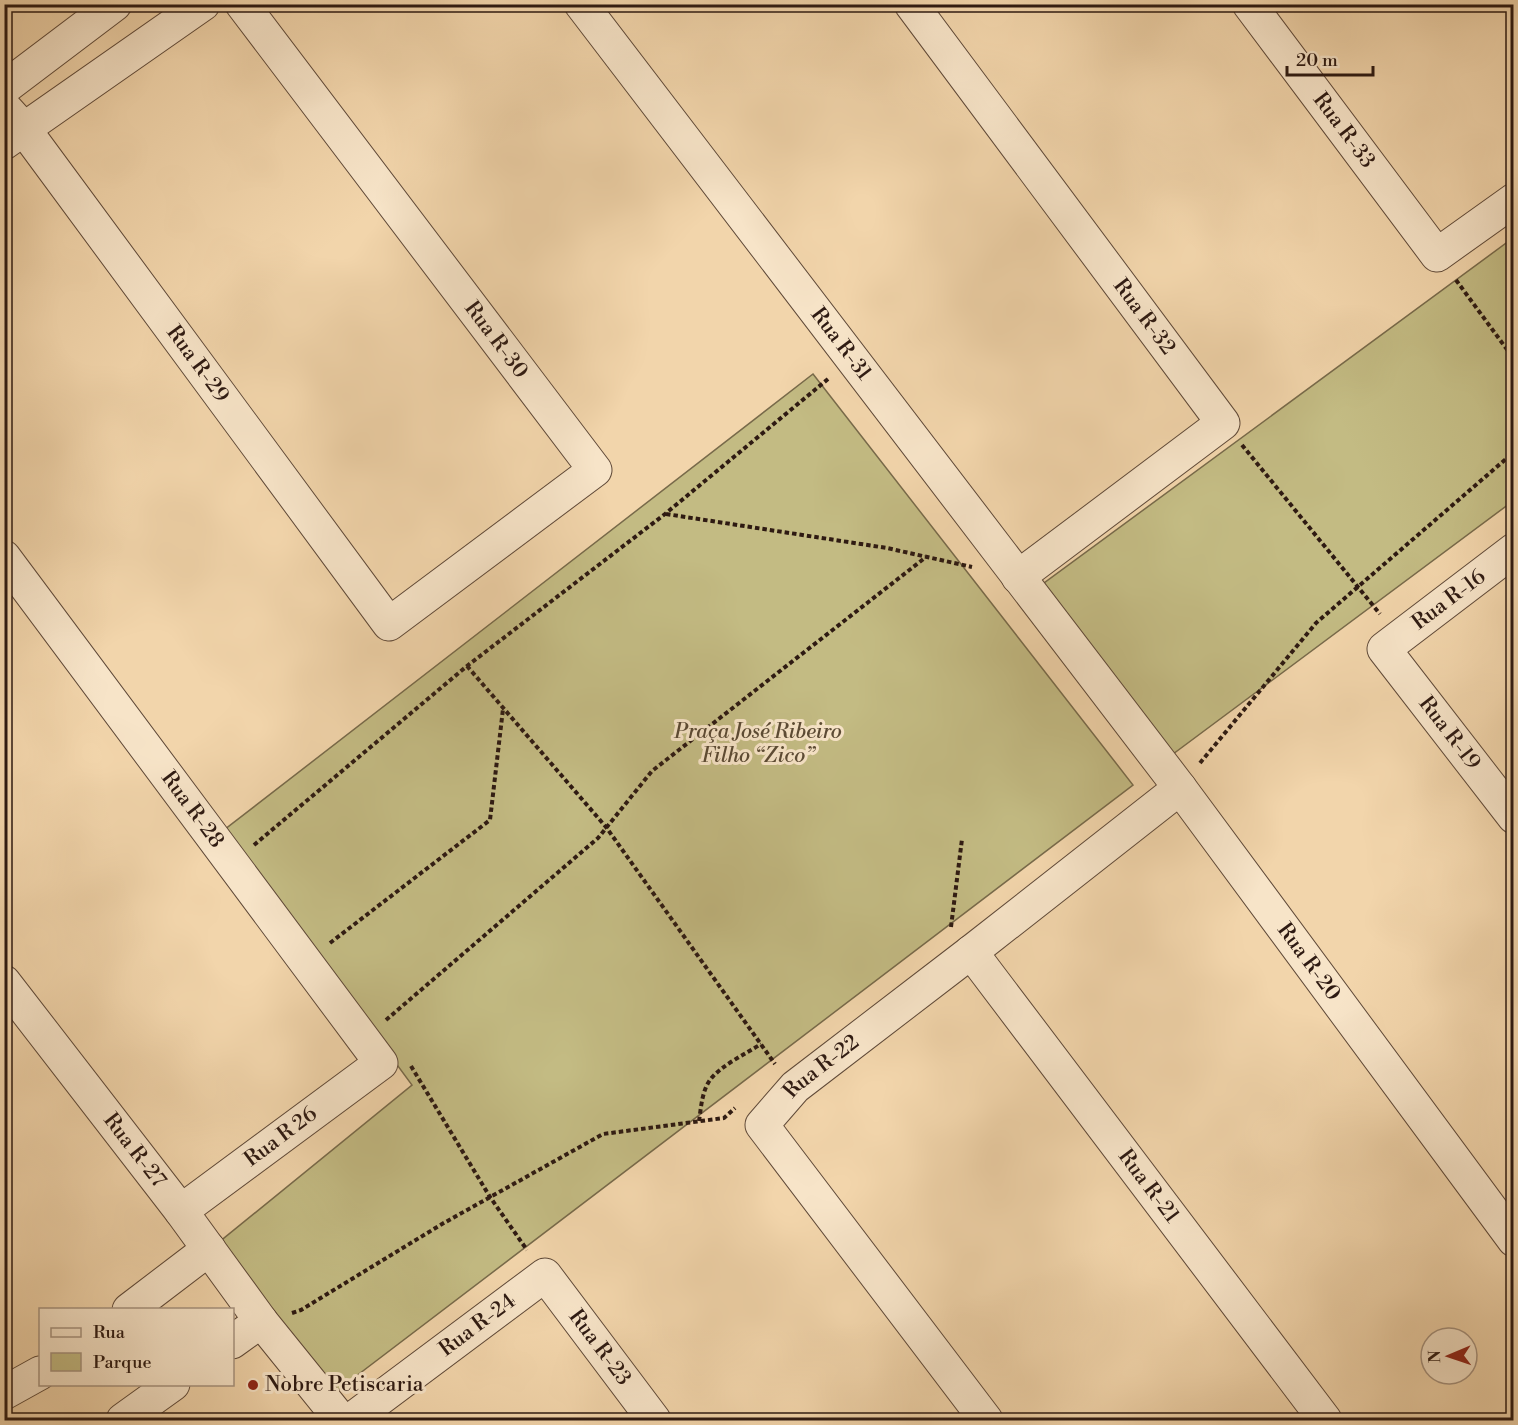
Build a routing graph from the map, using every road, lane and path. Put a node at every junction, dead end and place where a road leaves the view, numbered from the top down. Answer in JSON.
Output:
{"nodes":[{"id":1,"x":115,"y":4,"type":"edge"},
{"id":2,"x":203,"y":4,"type":"edge"},
{"id":3,"x":242,"y":4,"type":"edge"},
{"id":4,"x":581,"y":4,"type":"edge"},
{"id":5,"x":911,"y":4,"type":"edge"},
{"id":6,"x":1249,"y":4,"type":"edge"},
{"id":7,"x":4,"y":88,"type":"edge"},
{"id":8,"x":11,"y":126,"type":"edge"},
{"id":9,"x":1514,"y":200,"type":"edge"},
{"id":10,"x":1437,"y":255,"type":"junction"},
{"id":11,"x":852,"y":359,"type":"junction"},
{"id":12,"x":1514,"y":359,"type":"edge"},
{"id":13,"x":1223,"y":423,"type":"junction"},
{"id":14,"x":1514,"y":452,"type":"edge"},
{"id":15,"x":665,"y":514,"type":"junction"},
{"id":16,"x":1514,"y":550,"type":"edge"},
{"id":17,"x":4,"y":557,"type":"edge"},
{"id":18,"x":926,"y":557,"type":"junction"},
{"id":19,"x":972,"y":567,"type":"dead end"},
{"id":20,"x":1018,"y":577,"type":"junction"},
{"id":21,"x":1358,"y":587,"type":"junction"},
{"id":22,"x":389,"y":624,"type":"joint"},
{"id":23,"x":1392,"y":643,"type":"junction"},
{"id":24,"x":467,"y":666,"type":"junction"},
{"id":25,"x":1101,"y":684,"type":"joint"},
{"id":26,"x":503,"y":708,"type":"junction"},
{"id":27,"x":1180,"y":788,"type":"junction"},
{"id":28,"x":1514,"y":817,"type":"edge"},
{"id":29,"x":606,"y":827,"type":"junction"},
{"id":30,"x":962,"y":839,"type":"dead end"},
{"id":31,"x":232,"y":863,"type":"junction"},
{"id":32,"x":951,"y":927,"type":"junction"},
{"id":33,"x":943,"y":934,"type":"dead end"},
{"id":34,"x":967,"y":938,"type":"junction"},
{"id":35,"x":306,"y":962,"type":"junction"},
{"id":36,"x":4,"y":982,"type":"edge"},
{"id":37,"x":761,"y":1044,"type":"junction"},
{"id":38,"x":372,"y":1051,"type":"junction"},
{"id":39,"x":795,"y":1088,"type":"junction"},
{"id":40,"x":740,"y":1103,"type":"dead end"},
{"id":41,"x":699,"y":1121,"type":"junction"},
{"id":42,"x":181,"y":1211,"type":"junction"},
{"id":43,"x":1514,"y":1240,"type":"edge"},
{"id":44,"x":208,"y":1249,"type":"junction"},
{"id":45,"x":545,"y":1275,"type":"joint"},
{"id":46,"x":132,"y":1308,"type":"edge"},
{"id":47,"x":261,"y":1321,"type":"junction"},
{"id":48,"x":234,"y":1341,"type":"edge"},
{"id":49,"x":39,"y":1374,"type":"edge"},
{"id":50,"x":170,"y":1386,"type":"edge"},
{"id":51,"x":4,"y":1393,"type":"edge"},
{"id":52,"x":123,"y":1420,"type":"edge"},
{"id":53,"x":340,"y":1420,"type":"edge"},
{"id":54,"x":351,"y":1420,"type":"edge"},
{"id":55,"x":654,"y":1420,"type":"edge"},
{"id":56,"x":986,"y":1420,"type":"edge"},
{"id":57,"x":1325,"y":1420,"type":"edge"}],
"edges":[{"from":1,"to":7,"type":"street"},
{"from":2,"to":8,"type":"street"},
{"from":3,"to":22,"type":"street","name":"Rua R-30"},
{"from":4,"to":11,"type":"street","name":"Rua R-31"},
{"from":5,"to":13,"type":"street","name":"Rua R-32"},
{"from":6,"to":10,"type":"street","name":"Rua R-33"},
{"from":8,"to":22,"type":"street","name":"Rua R-29"},
{"from":9,"to":10,"type":"street"},
{"from":10,"to":12,"type":"path"},
{"from":11,"to":15,"type":"path"},
{"from":11,"to":20,"type":"street","name":"Rua R-31"},
{"from":13,"to":20,"type":"street"},
{"from":13,"to":21,"type":"path"},
{"from":14,"to":21,"type":"path"},
{"from":15,"to":18,"type":"path"},
{"from":15,"to":24,"type":"path"},
{"from":16,"to":23,"type":"street","name":"Rua R-16"},
{"from":17,"to":31,"type":"street","name":"Rua R-28"},
{"from":18,"to":19,"type":"path"},
{"from":18,"to":29,"type":"path"},
{"from":20,"to":25,"type":"street","name":"Rua R-31"},
{"from":21,"to":23,"type":"path"},
{"from":21,"to":27,"type":"path"},
{"from":23,"to":28,"type":"street","name":"Rua R-19"},
{"from":24,"to":26,"type":"path"},
{"from":24,"to":31,"type":"path"},
{"from":25,"to":27,"type":"street","name":"Rua R-20"},
{"from":26,"to":29,"type":"path"},
{"from":26,"to":35,"type":"path"},
{"from":27,"to":34,"type":"street","name":"Rua R-22"},
{"from":27,"to":43,"type":"street","name":"Rua R-20"},
{"from":29,"to":37,"type":"path"},
{"from":29,"to":38,"type":"path"},
{"from":30,"to":32,"type":"path"},
{"from":31,"to":35,"type":"street","name":"Rua R-28"},
{"from":32,"to":33,"type":"path"},
{"from":32,"to":34,"type":"path"},
{"from":34,"to":39,"type":"street","name":"Rua R-22"},
{"from":34,"to":57,"type":"street","name":"Rua R-21"},
{"from":35,"to":38,"type":"street","name":"Rua R-28"},
{"from":36,"to":42,"type":"street","name":"Rua R-27"},
{"from":37,"to":39,"type":"path"},
{"from":37,"to":41,"type":"path"},
{"from":38,"to":42,"type":"street","name":"Rua R 26"},
{"from":39,"to":56,"type":"street","name":"Rua R-22"},
{"from":40,"to":41,"type":"path"},
{"from":41,"to":47,"type":"path"},
{"from":42,"to":44,"type":"street","name":"Rua R-27"},
{"from":44,"to":46,"type":"street"},
{"from":44,"to":47,"type":"street","name":"Rua R-27"},
{"from":45,"to":54,"type":"street","name":"Rua R-24"},
{"from":45,"to":55,"type":"street","name":"Rua R-23"},
{"from":47,"to":48,"type":"street"},
{"from":47,"to":53,"type":"street"},
{"from":49,"to":51,"type":"street"},
{"from":50,"to":52,"type":"street"}]}
